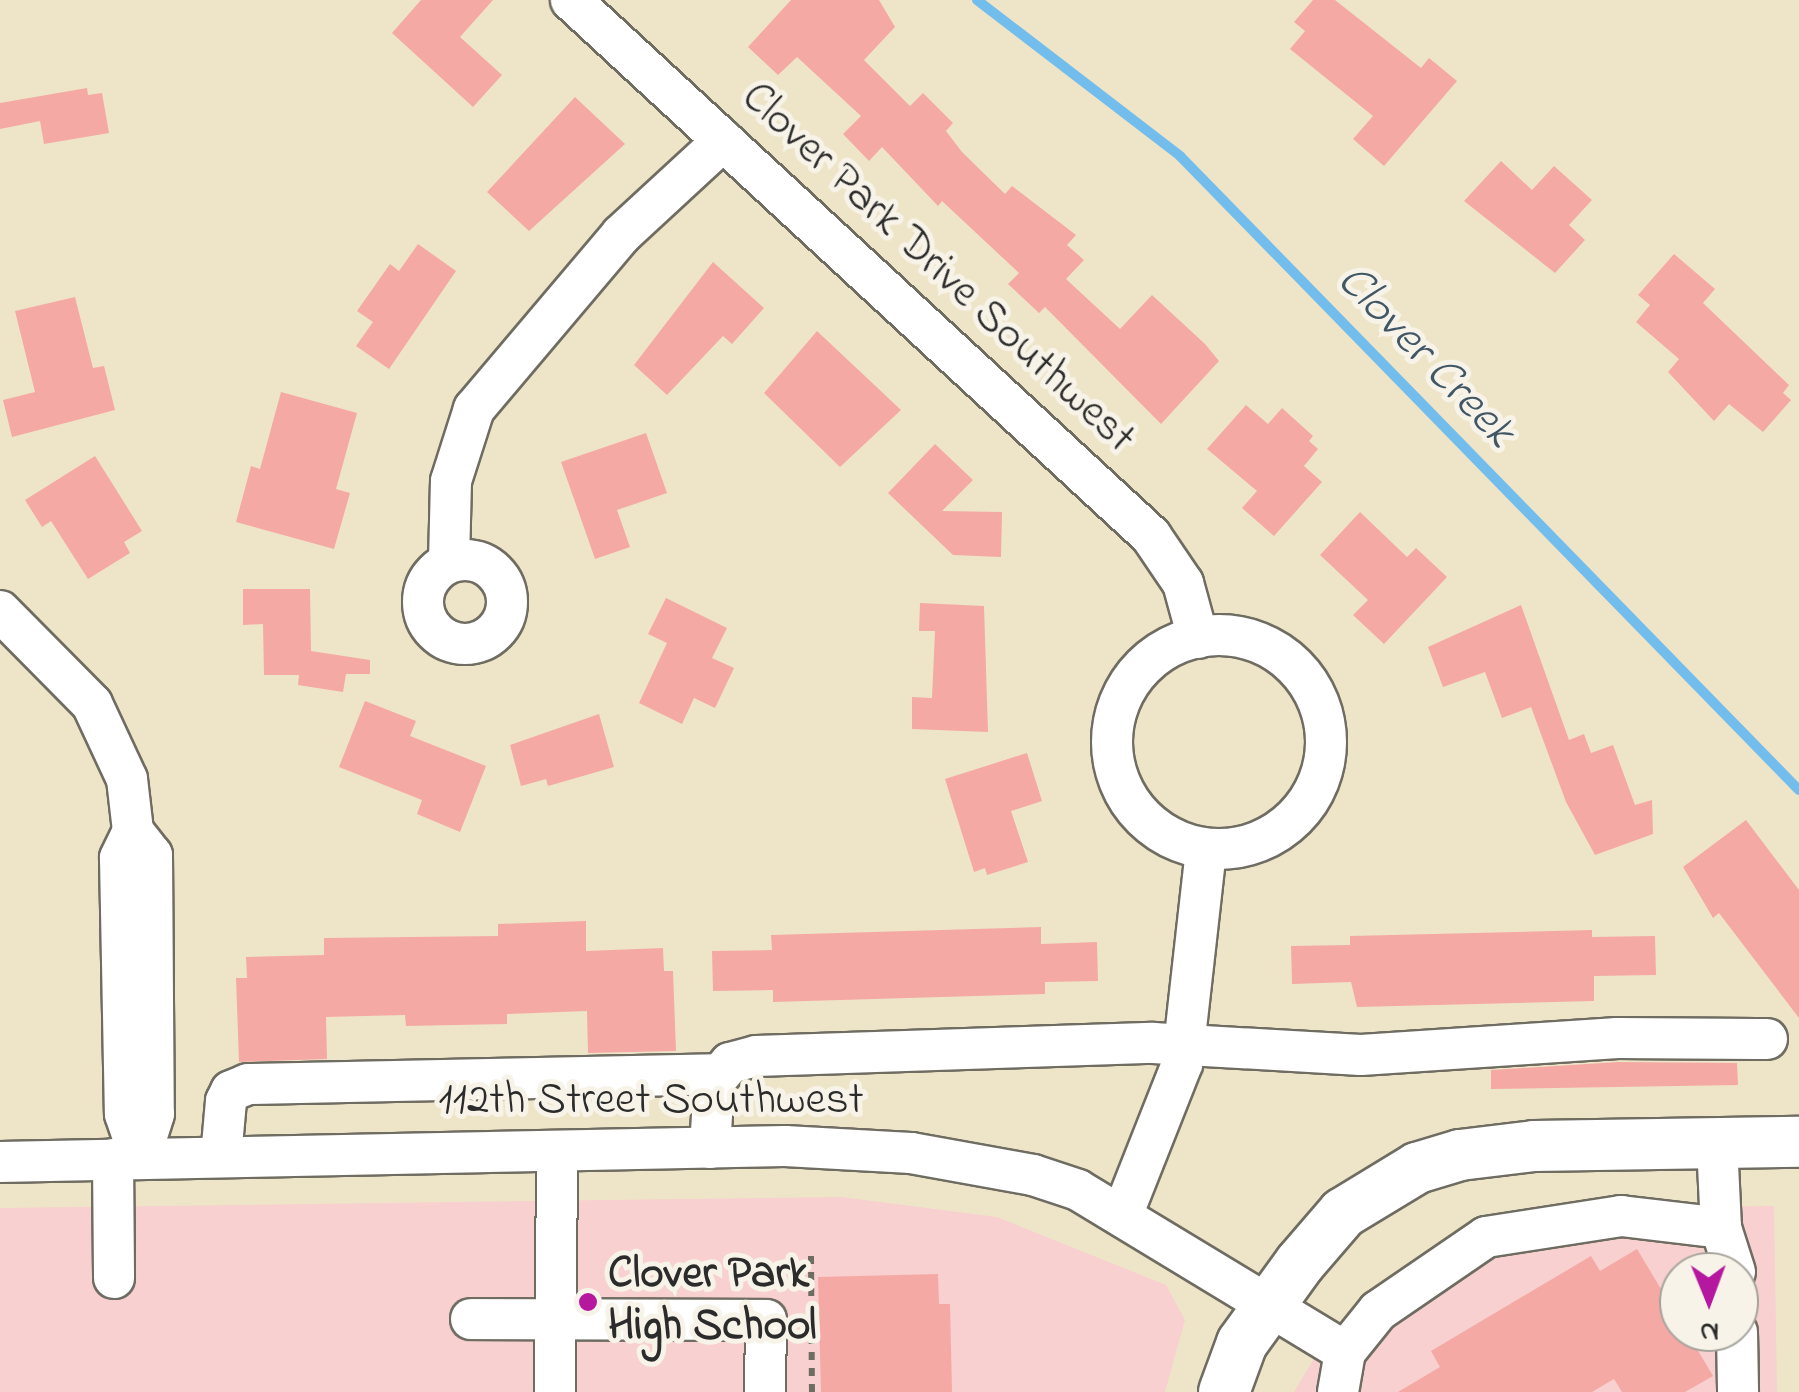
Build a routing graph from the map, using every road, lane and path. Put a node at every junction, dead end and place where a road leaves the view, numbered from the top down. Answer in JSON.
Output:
{"nodes":[{"id":1,"x":571,"y":0,"type":"edge"},
{"id":2,"x":723,"y":141,"type":"junction"},
{"id":3,"x":450,"y":562,"type":"dead end"},
{"id":4,"x":0,"y":611,"type":"edge"},
{"id":5,"x":1198,"y":638,"type":"junction"},
{"id":6,"x":1206,"y":849,"type":"junction"},
{"id":7,"x":1767,"y":1039,"type":"dead end"},
{"id":8,"x":1185,"y":1046,"type":"junction"},
{"id":9,"x":720,"y":1074,"type":"junction"},
{"id":10,"x":1799,"y":1142,"type":"edge"},
{"id":11,"x":1717,"y":1143,"type":"junction"},
{"id":12,"x":710,"y":1148,"type":"junction"},
{"id":13,"x":558,"y":1151,"type":"junction"},
{"id":14,"x":221,"y":1156,"type":"junction"},
{"id":15,"x":126,"y":1158,"type":"junction"},
{"id":16,"x":0,"y":1162,"type":"edge"},
{"id":17,"x":1123,"y":1213,"type":"junction"},
{"id":18,"x":1721,"y":1228,"type":"junction"},
{"id":19,"x":1729,"y":1252,"type":"edge"},
{"id":20,"x":811,"y":1256,"type":"dead end"},
{"id":21,"x":114,"y":1278,"type":"dead end"},
{"id":22,"x":1268,"y":1300,"type":"junction"},
{"id":23,"x":556,"y":1316,"type":"junction"},
{"id":24,"x":470,"y":1319,"type":"dead end"},
{"id":25,"x":1344,"y":1352,"type":"junction"},
{"id":26,"x":1737,"y":1352,"type":"edge"},
{"id":27,"x":555,"y":1392,"type":"edge"},
{"id":28,"x":765,"y":1392,"type":"edge"},
{"id":29,"x":812,"y":1392,"type":"edge"},
{"id":30,"x":1224,"y":1392,"type":"edge"},
{"id":31,"x":1338,"y":1392,"type":"edge"},
{"id":32,"x":1738,"y":1392,"type":"edge"}],
"edges":[{"from":1,"to":2,"type":"street","name":"Clover Park Drive Southwest"},
{"from":2,"to":3,"type":"street"},
{"from":2,"to":5,"type":"street","name":"Clover Park Drive Southwest"},
{"from":4,"to":15,"type":"street"},
{"from":5,"to":6,"type":"street"},
{"from":5,"to":6,"type":"street"},
{"from":6,"to":8,"type":"street"},
{"from":7,"to":8,"type":"street"},
{"from":8,"to":9,"type":"street"},
{"from":8,"to":17,"type":"street"},
{"from":9,"to":12,"type":"street"},
{"from":9,"to":14,"type":"street"},
{"from":10,"to":11,"type":"main road"},
{"from":11,"to":18,"type":"street"},
{"from":11,"to":22,"type":"main road"},
{"from":12,"to":13,"type":"street","name":"112th Street Southwest"},
{"from":12,"to":17,"type":"street","name":"112th Street Southwest"},
{"from":13,"to":14,"type":"street","name":"112th Street Southwest"},
{"from":13,"to":23,"type":"street"},
{"from":14,"to":15,"type":"street","name":"112th Street Southwest"},
{"from":15,"to":16,"type":"street","name":"112th Street Southwest"},
{"from":15,"to":21,"type":"street"},
{"from":17,"to":22,"type":"street","name":"112th Street Southwest"},
{"from":18,"to":19,"type":"street"},
{"from":18,"to":25,"type":"street"},
{"from":20,"to":29,"type":"path"},
{"from":22,"to":25,"type":"street","name":"112th Street Southwest"},
{"from":22,"to":30,"type":"main road"},
{"from":23,"to":24,"type":"street"},
{"from":23,"to":27,"type":"street"},
{"from":23,"to":28,"type":"street"},
{"from":25,"to":31,"type":"street"},
{"from":26,"to":32,"type":"street"}]}
